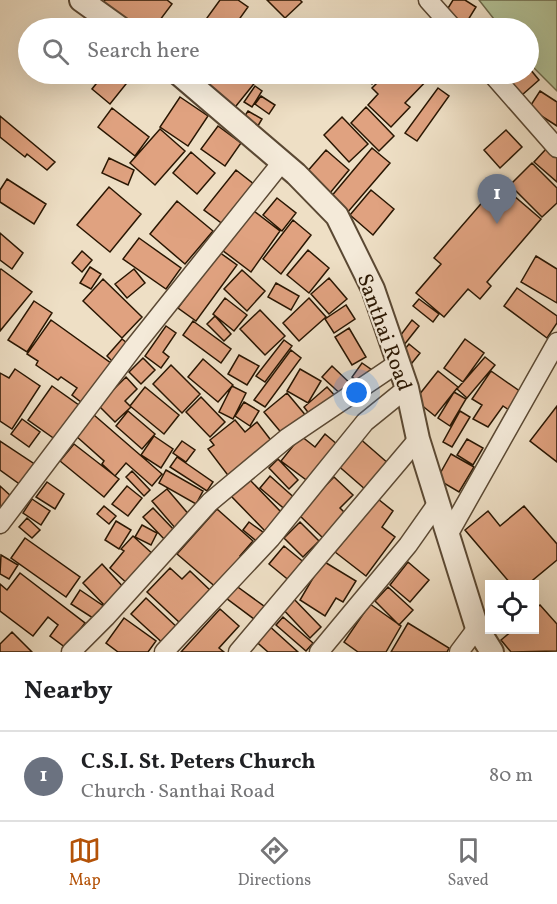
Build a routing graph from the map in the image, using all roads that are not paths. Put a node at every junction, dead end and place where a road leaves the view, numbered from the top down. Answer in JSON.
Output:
{"nodes":[{"id":1,"x":81,"y":0,"type":"edge"},
{"id":2,"x":428,"y":0,"type":"edge"},
{"id":3,"x":106,"y":18,"type":"edge"},
{"id":4,"x":444,"y":18,"type":"edge"},
{"id":5,"x":190,"y":84,"type":"edge"},
{"id":6,"x":501,"y":84,"type":"edge"},
{"id":7,"x":557,"y":148,"type":"edge"},
{"id":8,"x":282,"y":162,"type":"junction"},
{"id":9,"x":557,"y":342,"type":"edge"},
{"id":10,"x":398,"y":363,"type":"junction"},
{"id":11,"x":407,"y":388,"type":"junction"},
{"id":12,"x":418,"y":439,"type":"junction"},
{"id":13,"x":438,"y":501,"type":"junction"},
{"id":14,"x":0,"y":524,"type":"edge"},
{"id":15,"x":448,"y":535,"type":"junction"},
{"id":16,"x":477,"y":628,"type":"junction"},
{"id":17,"x":71,"y":652,"type":"edge"},
{"id":18,"x":164,"y":652,"type":"edge"},
{"id":19,"x":238,"y":652,"type":"edge"},
{"id":20,"x":319,"y":652,"type":"edge"},
{"id":21,"x":459,"y":652,"type":"edge"},
{"id":22,"x":492,"y":652,"type":"edge"}],
"edges":[{"from":1,"to":3,"type":"street"},
{"from":2,"to":4,"type":"street"},
{"from":5,"to":8,"type":"street","name":"Santhai Road"},
{"from":6,"to":7,"type":"street"},
{"from":8,"to":10,"type":"street","name":"Santhai Road"},
{"from":8,"to":14,"type":"street"},
{"from":9,"to":15,"type":"street"},
{"from":10,"to":11,"type":"street","name":"Santhai Road"},
{"from":10,"to":17,"type":"street"},
{"from":11,"to":12,"type":"street","name":"Santhai Road"},
{"from":11,"to":18,"type":"street"},
{"from":12,"to":13,"type":"street","name":"Santhai Road"},
{"from":12,"to":19,"type":"street"},
{"from":13,"to":15,"type":"street","name":"Santhai Road"},
{"from":13,"to":20,"type":"street"},
{"from":15,"to":16,"type":"street","name":"Santhai Road"},
{"from":16,"to":21,"type":"street"},
{"from":16,"to":22,"type":"street","name":"Santhai Road"}]}
